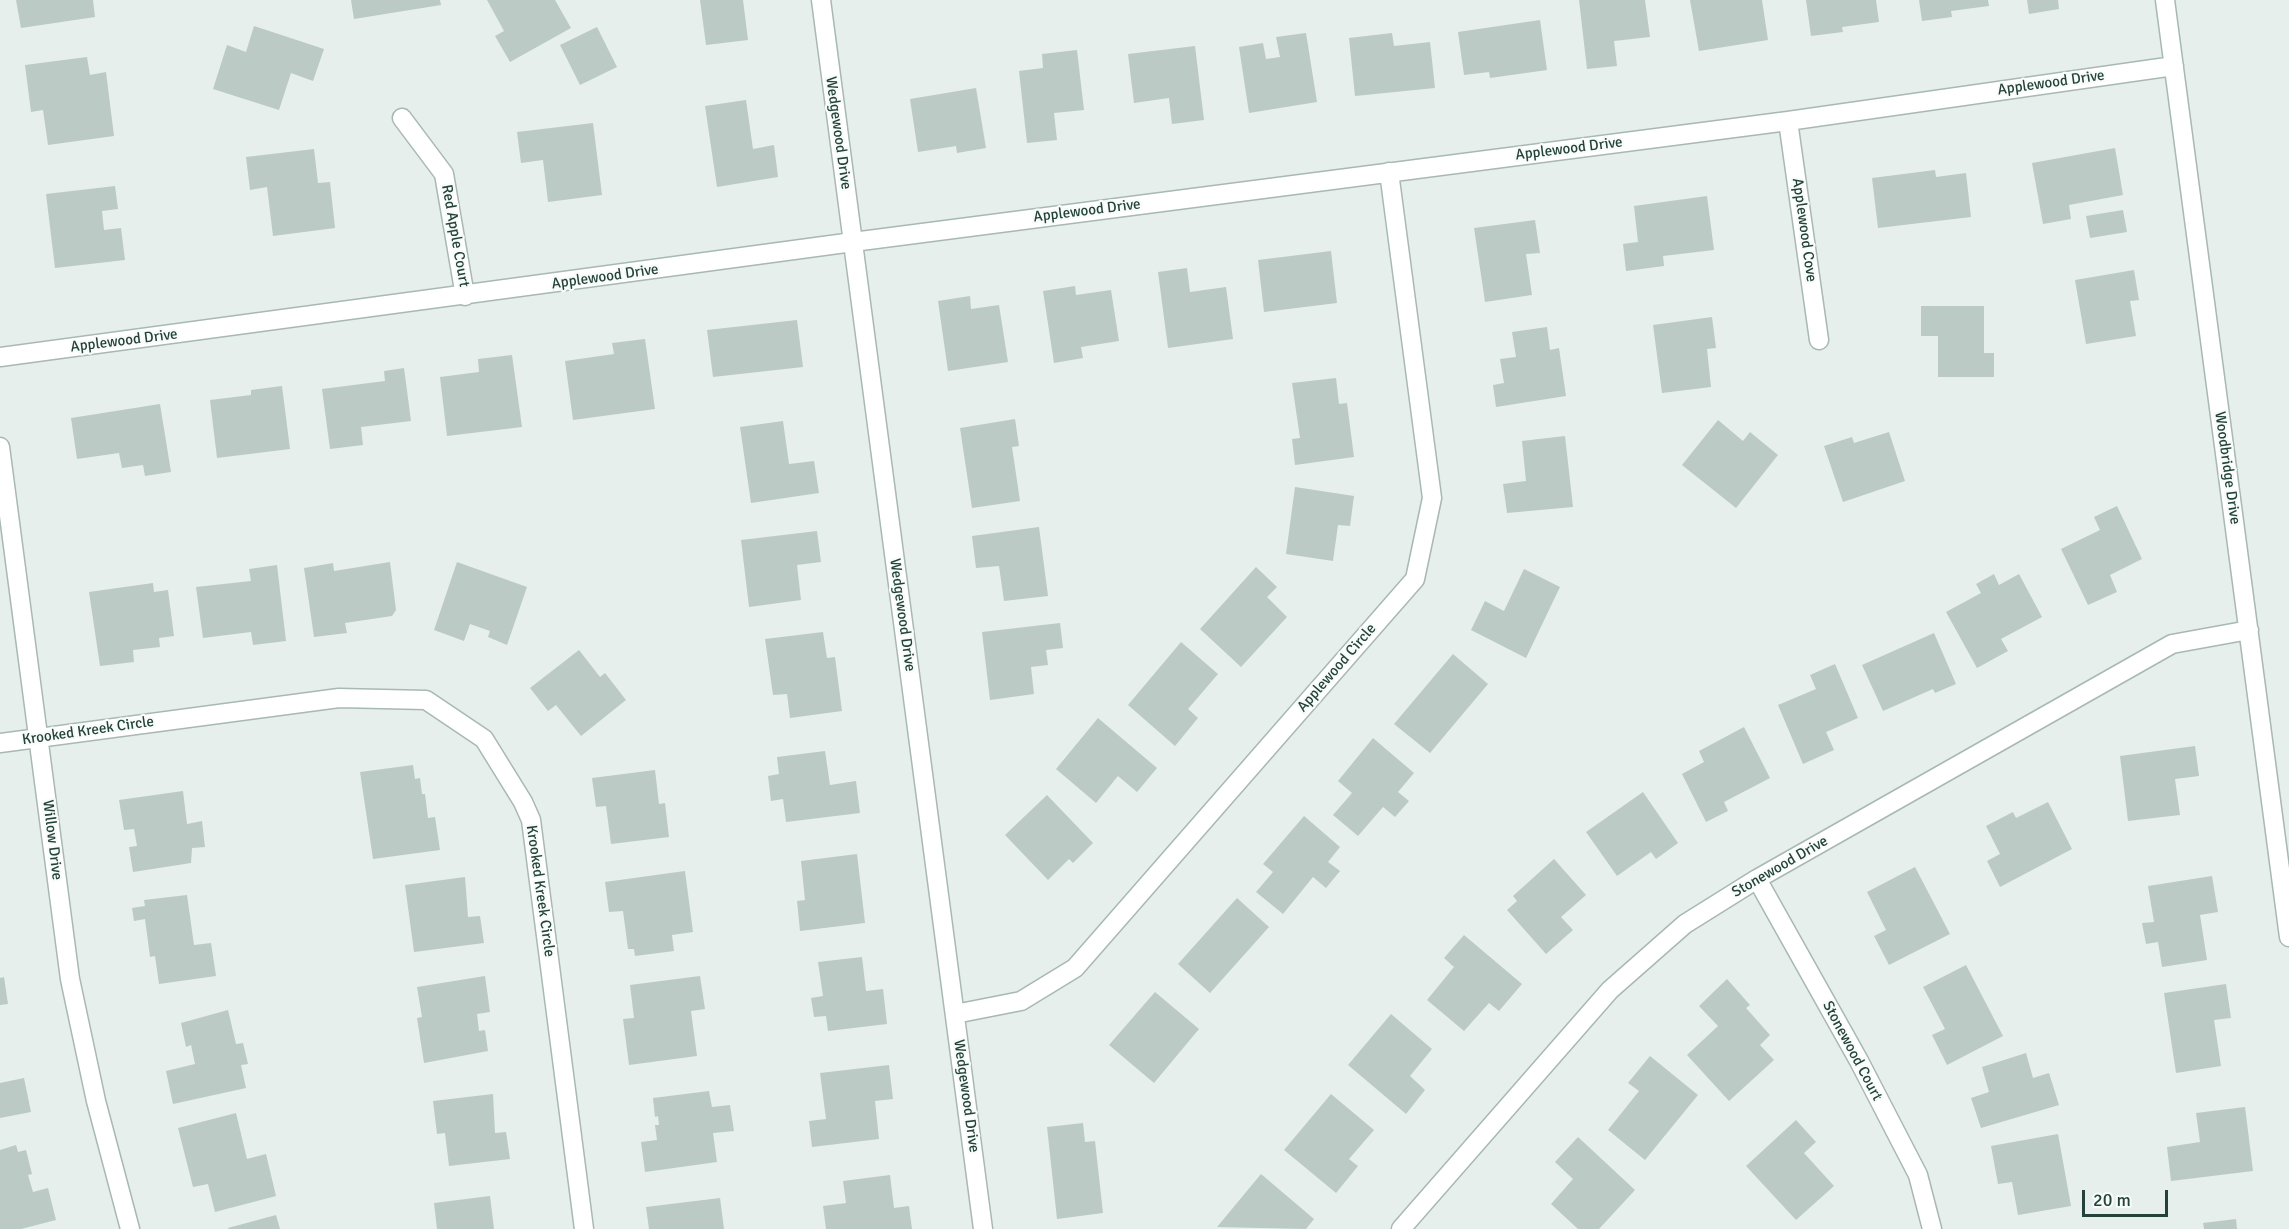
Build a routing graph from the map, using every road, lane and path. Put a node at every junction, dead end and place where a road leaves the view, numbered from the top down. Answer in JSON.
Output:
{"nodes":[{"id":1,"x":821,"y":0,"type":"edge"},
{"id":2,"x":2165,"y":0,"type":"edge"},
{"id":3,"x":2174,"y":66,"type":"junction"},
{"id":4,"x":402,"y":118,"type":"dead end"},
{"id":5,"x":1788,"y":120,"type":"junction"},
{"id":6,"x":1389,"y":172,"type":"junction"},
{"id":7,"x":853,"y":242,"type":"junction"},
{"id":8,"x":465,"y":296,"type":"junction"},
{"id":9,"x":1819,"y":340,"type":"dead end"},
{"id":10,"x":0,"y":357,"type":"edge"},
{"id":11,"x":0,"y":447,"type":"edge"},
{"id":12,"x":2249,"y":630,"type":"junction"},
{"id":13,"x":39,"y":738,"type":"junction"},
{"id":14,"x":0,"y":743,"type":"edge"},
{"id":15,"x":1757,"y":879,"type":"junction"},
{"id":16,"x":2289,"y":937,"type":"edge"},
{"id":17,"x":955,"y":1014,"type":"junction"},
{"id":18,"x":130,"y":1229,"type":"edge"},
{"id":19,"x":584,"y":1229,"type":"edge"},
{"id":20,"x":983,"y":1229,"type":"edge"},
{"id":21,"x":1401,"y":1229,"type":"edge"},
{"id":22,"x":1932,"y":1229,"type":"edge"}],
"edges":[{"from":1,"to":7,"type":"street","name":"Wedgewood Drive"},
{"from":2,"to":3,"type":"street","name":"Woodbridge Drive"},
{"from":3,"to":5,"type":"street","name":"Applewood Drive"},
{"from":3,"to":12,"type":"street","name":"Woodbridge Drive"},
{"from":4,"to":8,"type":"street","name":"Red Apple Court"},
{"from":5,"to":6,"type":"street","name":"Applewood Drive"},
{"from":5,"to":9,"type":"street","name":"Applewood Cove"},
{"from":6,"to":7,"type":"street","name":"Applewood Drive"},
{"from":6,"to":17,"type":"street","name":"Applewood Circle"},
{"from":7,"to":8,"type":"street","name":"Applewood Drive"},
{"from":7,"to":17,"type":"street","name":"Wedgewood Drive"},
{"from":8,"to":10,"type":"street","name":"Applewood Drive"},
{"from":11,"to":13,"type":"street","name":"Willow Drive"},
{"from":12,"to":15,"type":"street","name":"Stonewood Drive"},
{"from":12,"to":16,"type":"street","name":"Woodbridge Drive"},
{"from":13,"to":14,"type":"street","name":"Krooked Kreek Circle"},
{"from":13,"to":18,"type":"street","name":"Willow Drive"},
{"from":13,"to":19,"type":"street","name":"Krooked Kreek Circle"},
{"from":15,"to":21,"type":"street","name":"Stonewood Drive"},
{"from":15,"to":22,"type":"street","name":"Stonewood Court"},
{"from":17,"to":20,"type":"street","name":"Wedgewood Drive"}]}
